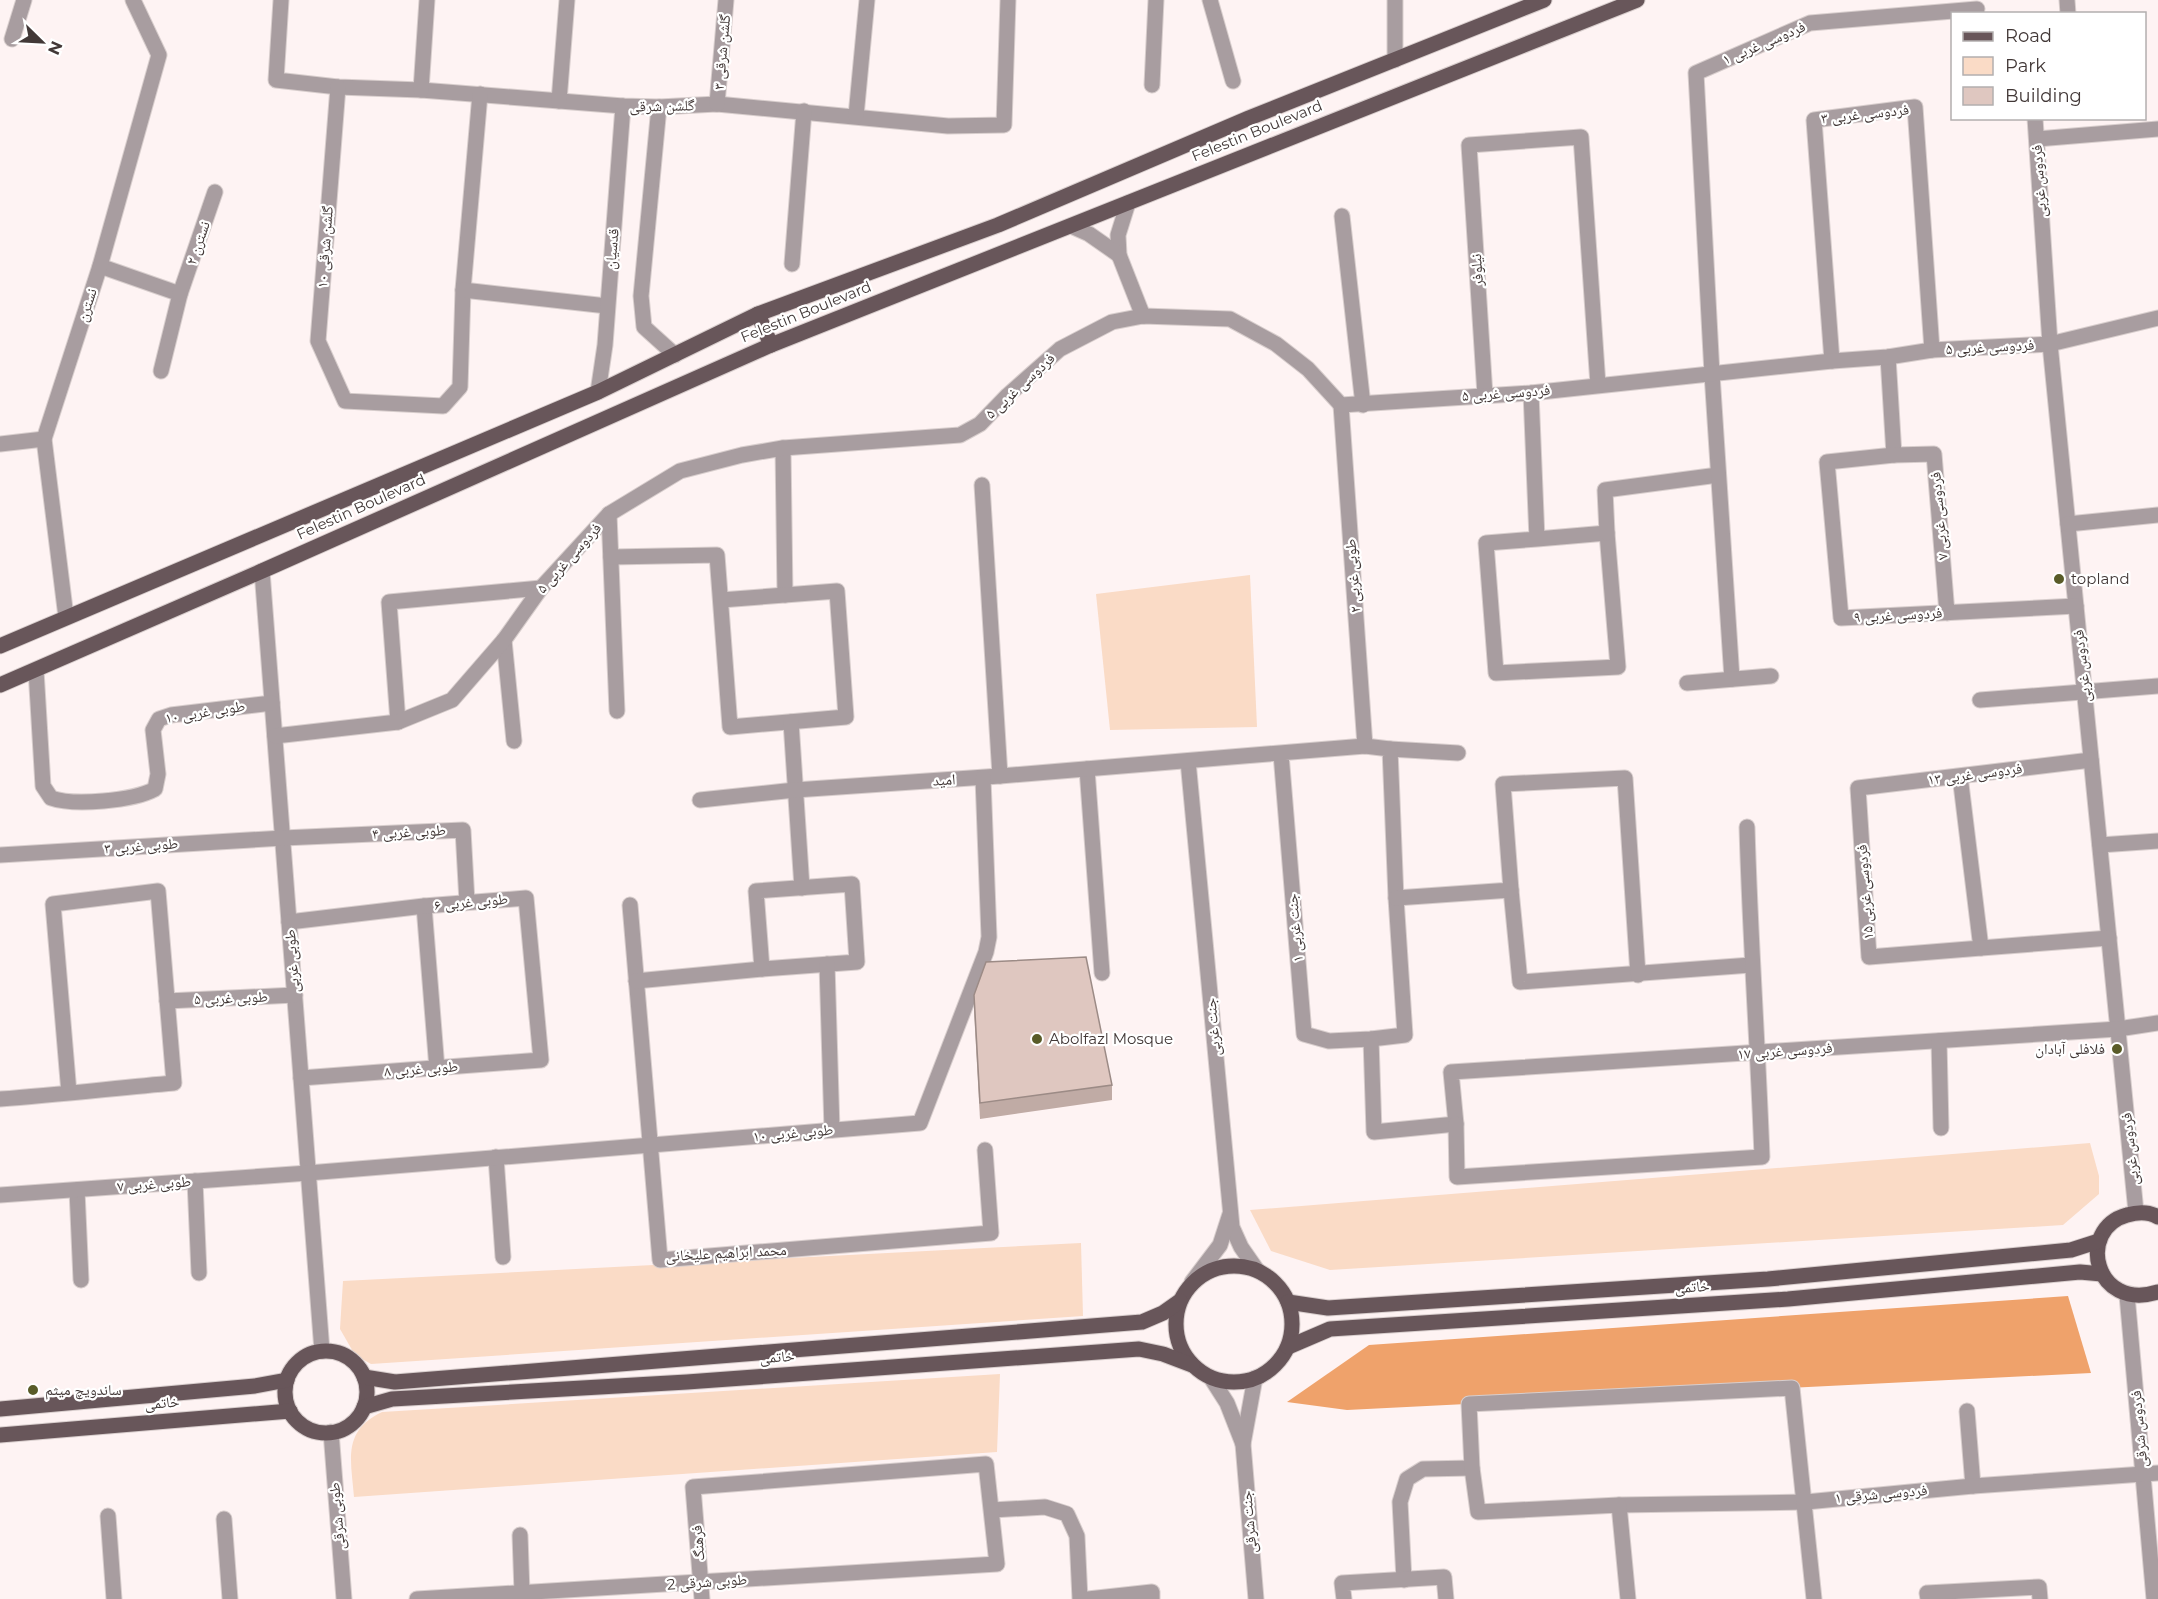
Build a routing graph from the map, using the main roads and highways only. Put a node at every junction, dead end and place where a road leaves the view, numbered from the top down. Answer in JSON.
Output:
{"nodes":[{"id":1,"x":1544,"y":0,"type":"edge"},
{"id":2,"x":1637,"y":0,"type":"edge"},
{"id":3,"x":758,"y":314,"type":"junction"},
{"id":4,"x":771,"y":345,"type":"junction"},
{"id":5,"x":0,"y":646,"type":"edge"},
{"id":6,"x":0,"y":685,"type":"edge"},
{"id":7,"x":2158,"y":1217,"type":"edge"},
{"id":8,"x":2099,"y":1241,"type":"junction"},
{"id":9,"x":2102,"y":1274,"type":"junction"},
{"id":10,"x":2158,"y":1292,"type":"edge"},
{"id":11,"x":1180,"y":1301,"type":"junction"},
{"id":12,"x":1288,"y":1302,"type":"junction"},
{"id":13,"x":1288,"y":1347,"type":"junction"},
{"id":14,"x":1192,"y":1365,"type":"junction"},
{"id":15,"x":364,"y":1377,"type":"junction"},
{"id":16,"x":287,"y":1380,"type":"junction"},
{"id":17,"x":364,"y":1407,"type":"junction"},
{"id":18,"x":0,"y":1409,"type":"edge"},
{"id":19,"x":290,"y":1412,"type":"junction"},
{"id":20,"x":0,"y":1435,"type":"edge"}],
"edges":[{"from":1,"to":3,"type":"main road","name":"Felestin Boulevard"},
{"from":2,"to":4,"type":"main road","name":"Felestin Boulevard"},
{"from":3,"to":4,"type":"main road"},
{"from":3,"to":5,"type":"main road","name":"Felestin Boulevard"},
{"from":4,"to":6,"type":"main road","name":"Felestin Boulevard"},
{"from":7,"to":8,"type":"main road"},
{"from":8,"to":9,"type":"main road"},
{"from":8,"to":12,"type":"main road","name":"خاتمی"},
{"from":9,"to":10,"type":"main road"},
{"from":9,"to":13,"type":"main road","name":"خاتمی"},
{"from":11,"to":12,"type":"main road"},
{"from":11,"to":14,"type":"main road"},
{"from":11,"to":15,"type":"main road","name":"خاتمی"},
{"from":12,"to":13,"type":"main road"},
{"from":13,"to":14,"type":"main road"},
{"from":14,"to":17,"type":"main road","name":"خاتمی"},
{"from":15,"to":16,"type":"main road"},
{"from":15,"to":17,"type":"main road"},
{"from":16,"to":18,"type":"main road","name":"خاتمی"},
{"from":16,"to":19,"type":"main road"},
{"from":17,"to":19,"type":"main road"},
{"from":19,"to":20,"type":"main road","name":"خاتمی"}]}
